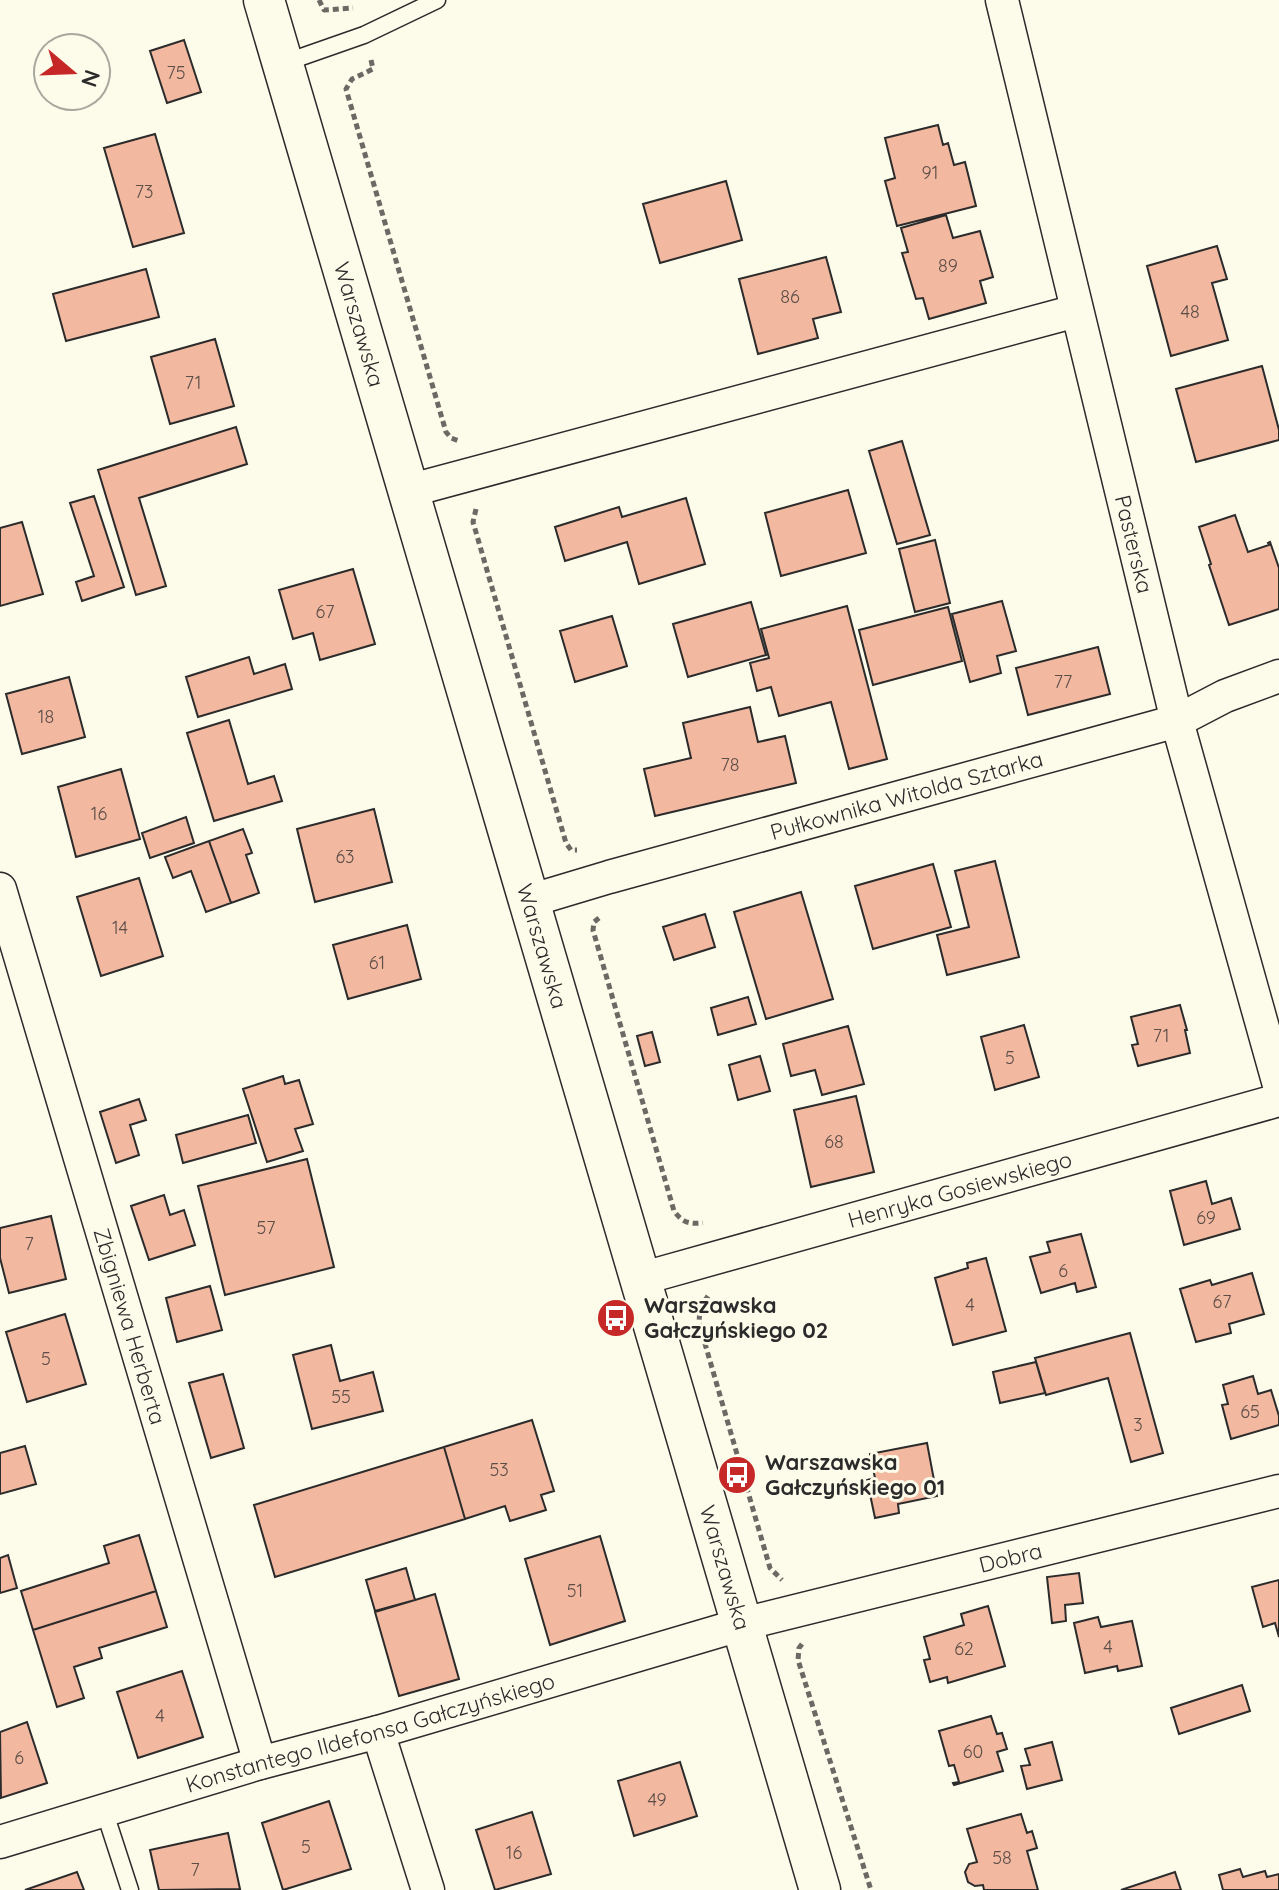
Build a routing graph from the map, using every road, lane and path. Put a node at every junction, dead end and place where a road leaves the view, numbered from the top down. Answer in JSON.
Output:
{"nodes":[{"id":1,"x":264,"y":0,"type":"edge"},
{"id":2,"x":319,"y":0,"type":"edge"},
{"id":3,"x":437,"y":0,"type":"edge"},
{"id":4,"x":1002,"y":0,"type":"edge"},
{"id":5,"x":357,"y":8,"type":"dead end"},
{"id":6,"x":282,"y":63,"type":"junction"},
{"id":7,"x":373,"y":69,"type":"dead end"},
{"id":8,"x":1076,"y":311,"type":"junction"},
{"id":9,"x":471,"y":439,"type":"dead end"},
{"id":10,"x":408,"y":491,"type":"junction"},
{"id":11,"x":477,"y":507,"type":"dead end"},
{"id":12,"x":1279,"y":676,"type":"edge"},
{"id":13,"x":1177,"y":721,"type":"junction"},
{"id":14,"x":590,"y":848,"type":"dead end"},
{"id":15,"x":0,"y":889,"type":"edge"},
{"id":16,"x":529,"y":901,"type":"junction"},
{"id":17,"x":608,"y":915,"type":"dead end"},
{"id":18,"x":8,"y":946,"type":"edge"},
{"id":19,"x":1279,"y":1085,"type":"edge"},
{"id":20,"x":1279,"y":1100,"type":"edge"},
{"id":21,"x":712,"y":1223,"type":"dead end"},
{"id":22,"x":640,"y":1279,"type":"junction"},
{"id":23,"x":710,"y":1293,"type":"dead end"},
{"id":24,"x":1279,"y":1491,"type":"edge"},
{"id":25,"x":793,"y":1583,"type":"dead end"},
{"id":26,"x":743,"y":1624,"type":"junction"},
{"id":27,"x":807,"y":1637,"type":"dead end"},
{"id":28,"x":378,"y":1732,"type":"junction"},
{"id":29,"x":260,"y":1763,"type":"junction"},
{"id":30,"x":104,"y":1810,"type":"junction"},
{"id":31,"x":0,"y":1842,"type":"edge"},
{"id":32,"x":130,"y":1890,"type":"edge"},
{"id":33,"x":428,"y":1890,"type":"edge"},
{"id":34,"x":820,"y":1890,"type":"edge"},
{"id":35,"x":871,"y":1890,"type":"edge"}],
"edges":[{"from":1,"to":6,"type":"street","name":"Warszawska"},
{"from":2,"to":5,"type":"path"},
{"from":3,"to":6,"type":"lane"},
{"from":4,"to":8,"type":"street","name":"Pasterska"},
{"from":6,"to":10,"type":"street","name":"Warszawska"},
{"from":7,"to":9,"type":"path"},
{"from":8,"to":10,"type":"street"},
{"from":8,"to":13,"type":"street","name":"Pasterska"},
{"from":10,"to":16,"type":"street","name":"Warszawska"},
{"from":11,"to":14,"type":"path"},
{"from":12,"to":13,"type":"street","name":"Pułkownika Witolda Sztarka"},
{"from":13,"to":16,"type":"street","name":"Pułkownika Witolda Sztarka"},
{"from":13,"to":19,"type":"street","name":"Pasterska"},
{"from":15,"to":18,"type":"street","name":"Zbigniewa Herberta"},
{"from":16,"to":22,"type":"street","name":"Warszawska"},
{"from":17,"to":21,"type":"path"},
{"from":18,"to":29,"type":"street","name":"Zbigniewa Herberta"},
{"from":20,"to":22,"type":"street","name":"Henryka Gosiewskiego"},
{"from":22,"to":26,"type":"street","name":"Warszawska"},
{"from":23,"to":25,"type":"path"},
{"from":24,"to":26,"type":"street","name":"Dobra"},
{"from":26,"to":28,"type":"street","name":"Konstantego Ildefonsa Gałczyńskiego"},
{"from":26,"to":34,"type":"street","name":"Warszawska"},
{"from":27,"to":35,"type":"path"},
{"from":28,"to":29,"type":"street","name":"Konstantego Ildefonsa Gałczyńskiego"},
{"from":28,"to":33,"type":"street"},
{"from":29,"to":30,"type":"street","name":"Konstantego Ildefonsa Gałczyńskiego"},
{"from":30,"to":31,"type":"street","name":"Konstantego Ildefonsa Gałczyńskiego"},
{"from":30,"to":32,"type":"lane"}]}
